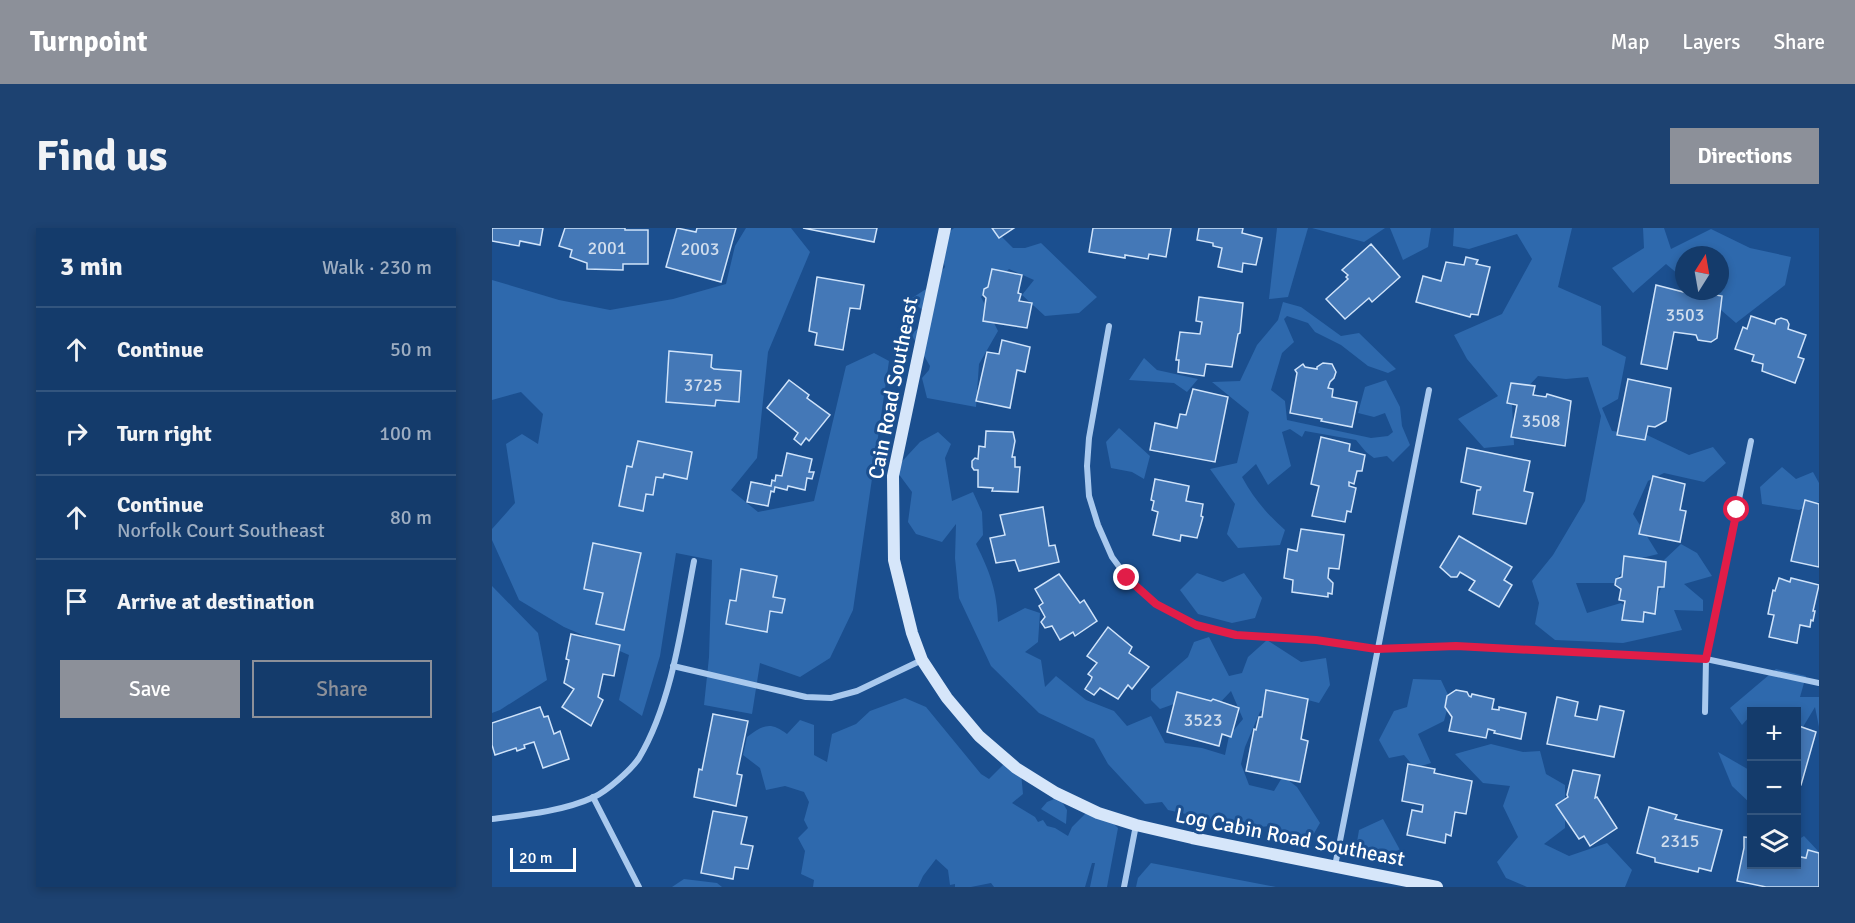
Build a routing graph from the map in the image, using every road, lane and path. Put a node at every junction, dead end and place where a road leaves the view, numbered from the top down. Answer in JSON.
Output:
{"nodes":[{"id":1,"x":945,"y":228,"type":"edge"},
{"id":2,"x":1109,"y":326,"type":"dead end"},
{"id":3,"x":1429,"y":390,"type":"dead end"},
{"id":4,"x":1751,"y":441,"type":"dead end"},
{"id":5,"x":694,"y":561,"type":"dead end"},
{"id":6,"x":1376,"y":649,"type":"junction"},
{"id":7,"x":1706,"y":659,"type":"junction"},
{"id":8,"x":922,"y":660,"type":"junction"},
{"id":9,"x":673,"y":666,"type":"junction"},
{"id":10,"x":1819,"y":682,"type":"edge"},
{"id":11,"x":1705,"y":712,"type":"dead end"},
{"id":12,"x":593,"y":797,"type":"junction"},
{"id":13,"x":492,"y":819,"type":"edge"},
{"id":14,"x":1136,"y":825,"type":"junction"},
{"id":15,"x":1335,"y":866,"type":"junction"},
{"id":16,"x":639,"y":887,"type":"edge"},
{"id":17,"x":1125,"y":887,"type":"edge"},
{"id":18,"x":1437,"y":887,"type":"edge"}],
"edges":[{"from":1,"to":8,"type":"street","name":"Cain Road Southeast"},
{"from":2,"to":6,"type":"street"},
{"from":3,"to":6,"type":"street"},
{"from":4,"to":7,"type":"street"},
{"from":5,"to":9,"type":"street"},
{"from":6,"to":7,"type":"street"},
{"from":6,"to":15,"type":"street"},
{"from":7,"to":10,"type":"street"},
{"from":7,"to":11,"type":"street"},
{"from":8,"to":9,"type":"street"},
{"from":8,"to":14,"type":"street","name":"Log Cabin Road Southeast"},
{"from":9,"to":12,"type":"street"},
{"from":12,"to":13,"type":"street"},
{"from":12,"to":16,"type":"street"},
{"from":14,"to":15,"type":"street","name":"Log Cabin Road Southeast"},
{"from":14,"to":17,"type":"street"},
{"from":15,"to":18,"type":"street","name":"Log Cabin Road Southeast"}]}
